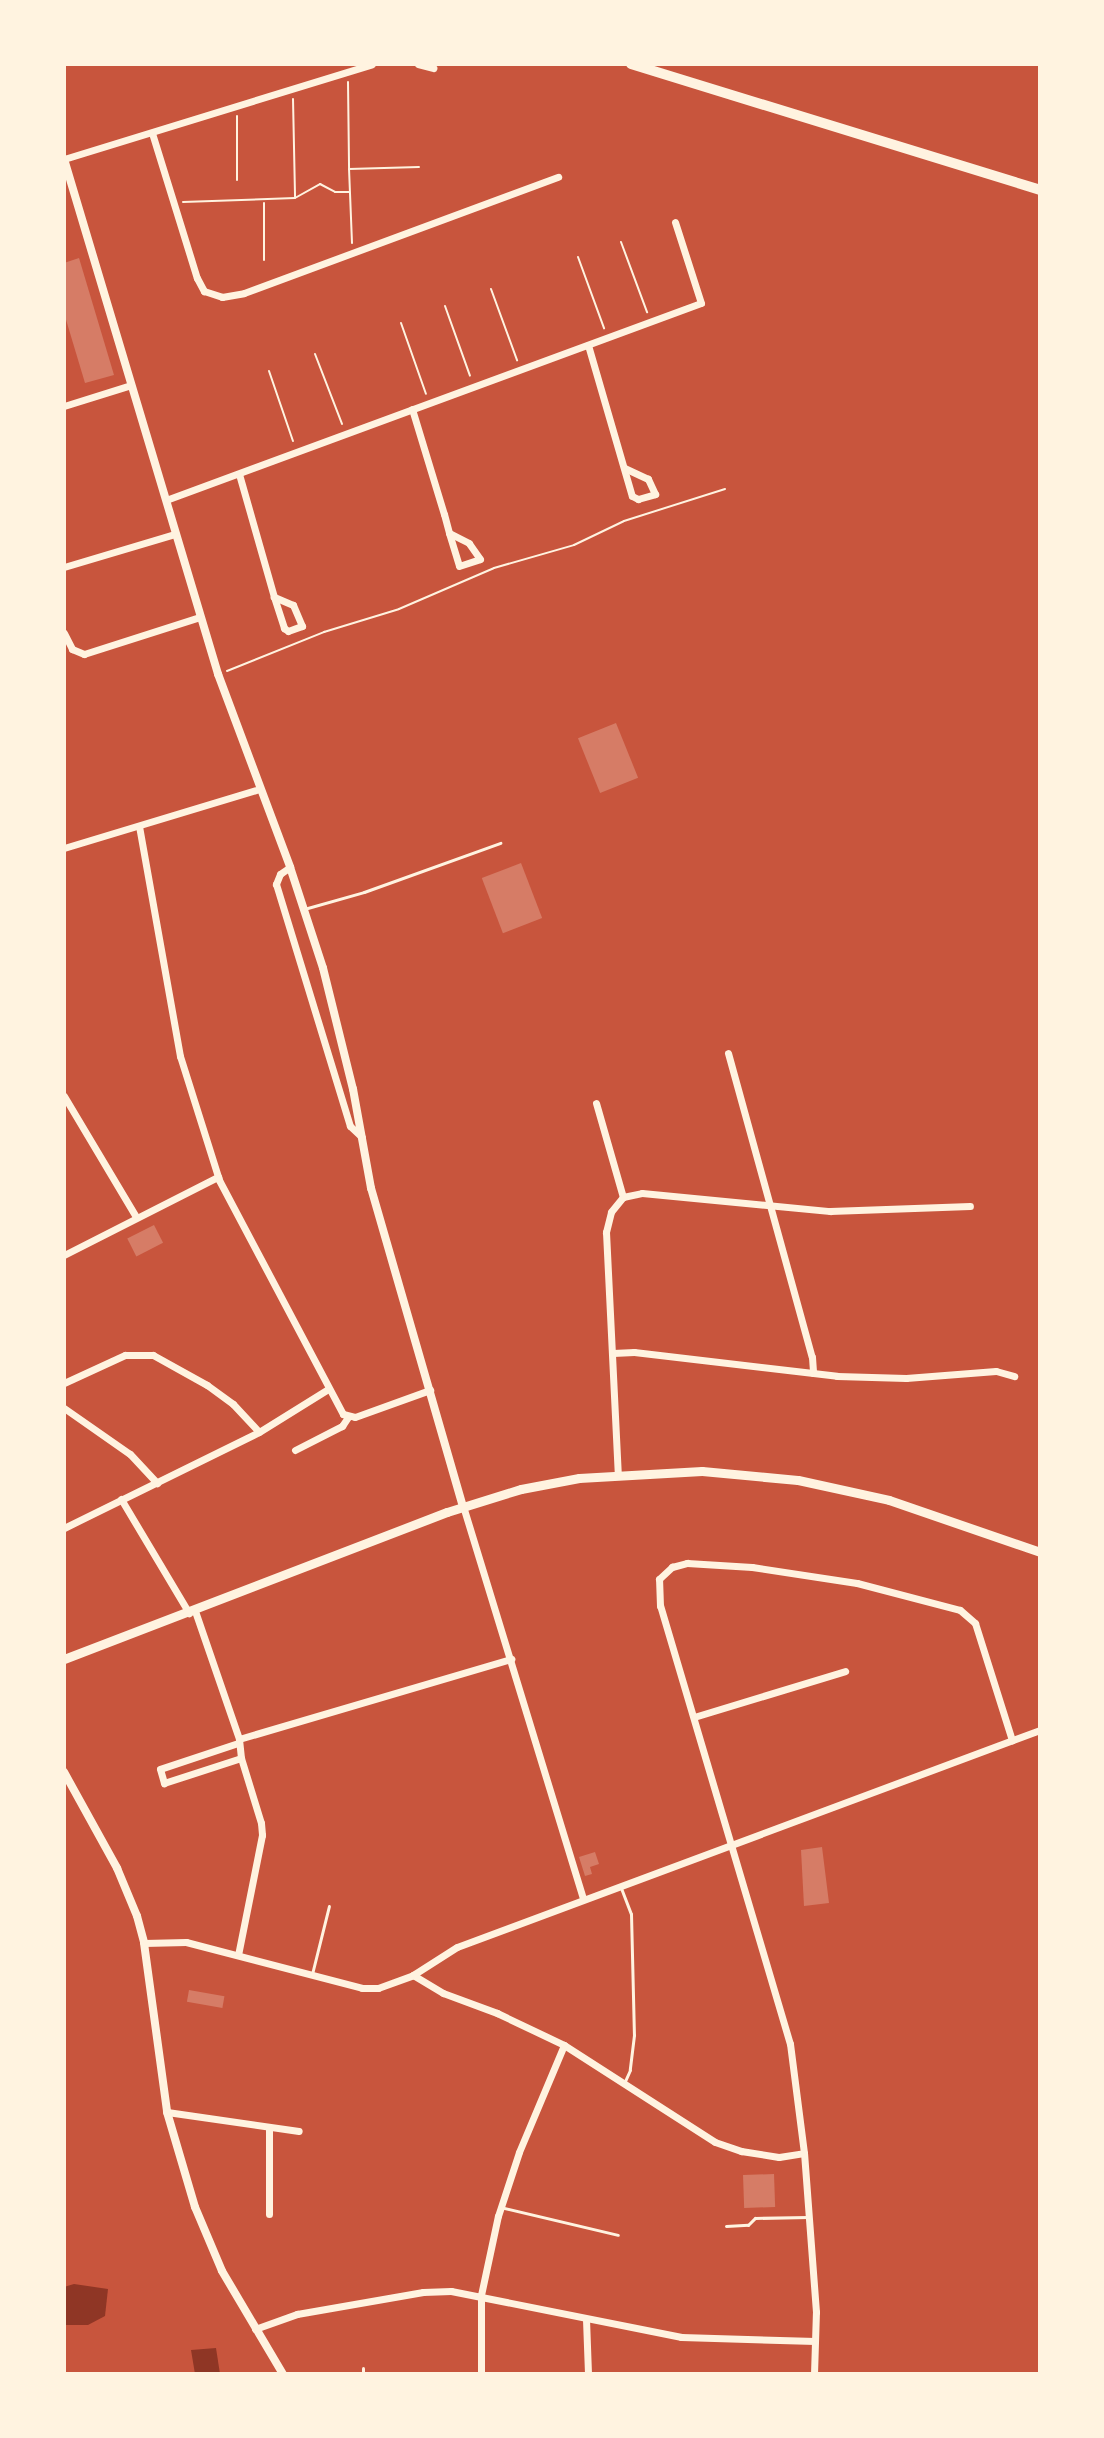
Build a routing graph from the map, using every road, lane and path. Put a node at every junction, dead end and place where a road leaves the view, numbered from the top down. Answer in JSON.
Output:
{"nodes":[{"id":1,"x":372,"y":64,"type":"edge"},
{"id":2,"x":418,"y":64,"type":"edge"},
{"id":3,"x":631,"y":64,"type":"edge"},
{"id":4,"x":433,"y":68,"type":"dead end"},
{"id":5,"x":348,"y":73,"type":"junction"},
{"id":6,"x":293,"y":90,"type":"junction"},
{"id":7,"x":237,"y":107,"type":"junction"},
{"id":8,"x":152,"y":133,"type":"junction"},
{"id":9,"x":64,"y":159,"type":"edge"},
{"id":10,"x":419,"y":167,"type":"dead end"},
{"id":11,"x":349,"y":169,"type":"junction"},
{"id":12,"x":558,"y":177,"type":"dead end"},
{"id":13,"x":237,"y":180,"type":"dead end"},
{"id":14,"x":1040,"y":190,"type":"edge"},
{"id":15,"x":349,"y":192,"type":"junction"},
{"id":16,"x":295,"y":198,"type":"junction"},
{"id":17,"x":173,"y":202,"type":"junction"},
{"id":18,"x":264,"y":202,"type":"junction"},
{"id":19,"x":675,"y":222,"type":"dead end"},
{"id":20,"x":621,"y":242,"type":"dead end"},
{"id":21,"x":352,"y":252,"type":"junction"},
{"id":22,"x":578,"y":257,"type":"dead end"},
{"id":23,"x":264,"y":260,"type":"dead end"},
{"id":24,"x":491,"y":289,"type":"dead end"},
{"id":25,"x":445,"y":306,"type":"dead end"},
{"id":26,"x":650,"y":322,"type":"junction"},
{"id":27,"x":401,"y":323,"type":"dead end"},
{"id":28,"x":607,"y":338,"type":"junction"},
{"id":29,"x":588,"y":345,"type":"junction"},
{"id":30,"x":315,"y":354,"type":"dead end"},
{"id":31,"x":521,"y":369,"type":"junction"},
{"id":32,"x":269,"y":371,"type":"dead end"},
{"id":33,"x":131,"y":385,"type":"junction"},
{"id":34,"x":474,"y":387,"type":"junction"},
{"id":35,"x":429,"y":403,"type":"junction"},
{"id":36,"x":64,"y":406,"type":"edge"},
{"id":37,"x":412,"y":409,"type":"junction"},
{"id":38,"x":346,"y":434,"type":"junction"},
{"id":39,"x":297,"y":452,"type":"junction"},
{"id":40,"x":624,"y":468,"type":"junction"},
{"id":41,"x":239,"y":474,"type":"junction"},
{"id":42,"x":725,"y":489,"type":"dead end"},
{"id":43,"x":166,"y":500,"type":"junction"},
{"id":44,"x":449,"y":533,"type":"junction"},
{"id":45,"x":175,"y":534,"type":"junction"},
{"id":46,"x":64,"y":567,"type":"edge"},
{"id":47,"x":274,"y":597,"type":"junction"},
{"id":48,"x":200,"y":617,"type":"junction"},
{"id":49,"x":64,"y":633,"type":"edge"},
{"id":50,"x":218,"y":674,"type":"junction"},
{"id":51,"x":260,"y":789,"type":"junction"},
{"id":52,"x":139,"y":826,"type":"junction"},
{"id":53,"x":500,"y":843,"type":"dead end"},
{"id":54,"x":64,"y":848,"type":"edge"},
{"id":55,"x":290,"y":867,"type":"junction"},
{"id":56,"x":304,"y":909,"type":"junction"},
{"id":57,"x":728,"y":1053,"type":"dead end"},
{"id":58,"x":64,"y":1096,"type":"edge"},
{"id":59,"x":596,"y":1103,"type":"dead end"},
{"id":60,"x":362,"y":1137,"type":"junction"},
{"id":61,"x":218,"y":1177,"type":"junction"},
{"id":62,"x":623,"y":1197,"type":"junction"},
{"id":63,"x":970,"y":1206,"type":"dead end"},
{"id":64,"x":768,"y":1208,"type":"junction"},
{"id":65,"x":136,"y":1217,"type":"junction"},
{"id":66,"x":64,"y":1255,"type":"edge"},
{"id":67,"x":613,"y":1353,"type":"junction"},
{"id":68,"x":813,"y":1373,"type":"junction"},
{"id":69,"x":1014,"y":1376,"type":"dead end"},
{"id":70,"x":64,"y":1383,"type":"edge"},
{"id":71,"x":328,"y":1389,"type":"junction"},
{"id":72,"x":430,"y":1390,"type":"junction"},
{"id":73,"x":64,"y":1408,"type":"edge"},
{"id":74,"x":348,"y":1417,"type":"junction"},
{"id":75,"x":259,"y":1432,"type":"junction"},
{"id":76,"x":295,"y":1450,"type":"dead end"},
{"id":77,"x":618,"y":1474,"type":"junction"},
{"id":78,"x":157,"y":1483,"type":"junction"},
{"id":79,"x":121,"y":1499,"type":"junction"},
{"id":80,"x":463,"y":1506,"type":"junction"},
{"id":81,"x":64,"y":1528,"type":"edge"},
{"id":82,"x":1040,"y":1552,"type":"edge"},
{"id":83,"x":192,"y":1612,"type":"junction"},
{"id":84,"x":64,"y":1659,"type":"edge"},
{"id":85,"x":511,"y":1659,"type":"junction"},
{"id":86,"x":845,"y":1671,"type":"dead end"},
{"id":87,"x":694,"y":1717,"type":"junction"},
{"id":88,"x":1040,"y":1730,"type":"edge"},
{"id":89,"x":1012,"y":1740,"type":"junction"},
{"id":90,"x":238,"y":1741,"type":"junction"},
{"id":91,"x":241,"y":1758,"type":"junction"},
{"id":92,"x":64,"y":1772,"type":"edge"},
{"id":93,"x":731,"y":1843,"type":"junction"},
{"id":94,"x":620,"y":1885,"type":"junction"},
{"id":95,"x":583,"y":1898,"type":"junction"},
{"id":96,"x":329,"y":1906,"type":"dead end"},
{"id":97,"x":144,"y":1943,"type":"junction"},
{"id":98,"x":238,"y":1955,"type":"junction"},
{"id":99,"x":312,"y":1974,"type":"junction"},
{"id":100,"x":413,"y":1975,"type":"junction"},
{"id":101,"x":564,"y":2045,"type":"junction"},
{"id":102,"x":624,"y":2083,"type":"junction"},
{"id":103,"x":167,"y":2112,"type":"junction"},
{"id":104,"x":269,"y":2127,"type":"junction"},
{"id":105,"x":299,"y":2131,"type":"dead end"},
{"id":106,"x":804,"y":2153,"type":"junction"},
{"id":107,"x":500,"y":2207,"type":"junction"},
{"id":108,"x":269,"y":2214,"type":"dead end"},
{"id":109,"x":808,"y":2217,"type":"junction"},
{"id":110,"x":726,"y":2226,"type":"dead end"},
{"id":111,"x":618,"y":2235,"type":"dead end"},
{"id":112,"x":481,"y":2295,"type":"junction"},
{"id":113,"x":586,"y":2319,"type":"junction"},
{"id":114,"x":255,"y":2329,"type":"junction"},
{"id":115,"x":815,"y":2341,"type":"junction"},
{"id":116,"x":283,"y":2374,"type":"edge"},
{"id":117,"x":481,"y":2374,"type":"edge"},
{"id":118,"x":588,"y":2374,"type":"edge"},
{"id":119,"x":814,"y":2374,"type":"edge"}],
"edges":[{"from":1,"to":5,"type":"street"},
{"from":2,"to":4,"type":"street"},
{"from":3,"to":14,"type":"main road"},
{"from":5,"to":6,"type":"street"},
{"from":5,"to":11,"type":"path"},
{"from":6,"to":7,"type":"street"},
{"from":6,"to":16,"type":"path"},
{"from":7,"to":8,"type":"street"},
{"from":7,"to":13,"type":"path"},
{"from":8,"to":9,"type":"street"},
{"from":8,"to":17,"type":"street"},
{"from":9,"to":33,"type":"street"},
{"from":10,"to":11,"type":"path"},
{"from":11,"to":15,"type":"path"},
{"from":12,"to":21,"type":"street"},
{"from":15,"to":16,"type":"path"},
{"from":15,"to":21,"type":"path"},
{"from":16,"to":18,"type":"path"},
{"from":17,"to":18,"type":"path"},
{"from":17,"to":21,"type":"street"},
{"from":18,"to":23,"type":"path"},
{"from":19,"to":26,"type":"street"},
{"from":20,"to":26,"type":"path"},
{"from":22,"to":28,"type":"path"},
{"from":24,"to":31,"type":"path"},
{"from":25,"to":34,"type":"path"},
{"from":26,"to":28,"type":"street"},
{"from":27,"to":35,"type":"path"},
{"from":28,"to":29,"type":"street"},
{"from":29,"to":31,"type":"street"},
{"from":29,"to":40,"type":"street"},
{"from":30,"to":38,"type":"path"},
{"from":31,"to":34,"type":"street"},
{"from":32,"to":39,"type":"path"},
{"from":33,"to":36,"type":"street"},
{"from":33,"to":43,"type":"street"},
{"from":34,"to":35,"type":"street"},
{"from":35,"to":37,"type":"street"},
{"from":37,"to":38,"type":"street"},
{"from":37,"to":44,"type":"street"},
{"from":38,"to":39,"type":"street"},
{"from":39,"to":41,"type":"street"},
{"from":40,"to":40,"type":"street"},
{"from":41,"to":43,"type":"street"},
{"from":41,"to":47,"type":"street"},
{"from":42,"to":50,"type":"path"},
{"from":43,"to":45,"type":"street"},
{"from":44,"to":44,"type":"street"},
{"from":45,"to":46,"type":"street"},
{"from":45,"to":48,"type":"street"},
{"from":47,"to":47,"type":"street"},
{"from":48,"to":49,"type":"street"},
{"from":48,"to":50,"type":"street"},
{"from":50,"to":51,"type":"street"},
{"from":51,"to":52,"type":"street"},
{"from":51,"to":55,"type":"street"},
{"from":52,"to":54,"type":"street"},
{"from":52,"to":61,"type":"street"},
{"from":53,"to":56,"type":"lane"},
{"from":55,"to":56,"type":"street"},
{"from":55,"to":60,"type":"street"},
{"from":56,"to":60,"type":"street"},
{"from":57,"to":64,"type":"street"},
{"from":58,"to":65,"type":"street"},
{"from":59,"to":62,"type":"street"},
{"from":60,"to":72,"type":"street"},
{"from":61,"to":65,"type":"street"},
{"from":61,"to":71,"type":"street"},
{"from":62,"to":64,"type":"street"},
{"from":62,"to":67,"type":"street"},
{"from":63,"to":64,"type":"street"},
{"from":64,"to":68,"type":"street"},
{"from":65,"to":66,"type":"street"},
{"from":67,"to":68,"type":"street"},
{"from":67,"to":77,"type":"street"},
{"from":68,"to":69,"type":"street"},
{"from":70,"to":75,"type":"street"},
{"from":71,"to":74,"type":"street"},
{"from":71,"to":75,"type":"street"},
{"from":72,"to":74,"type":"street"},
{"from":72,"to":80,"type":"street"},
{"from":73,"to":78,"type":"street"},
{"from":74,"to":76,"type":"street"},
{"from":75,"to":78,"type":"street"},
{"from":77,"to":80,"type":"main road"},
{"from":77,"to":82,"type":"main road"},
{"from":78,"to":79,"type":"street"},
{"from":79,"to":81,"type":"street"},
{"from":79,"to":83,"type":"street"},
{"from":80,"to":83,"type":"main road"},
{"from":80,"to":85,"type":"street"},
{"from":83,"to":84,"type":"main road"},
{"from":83,"to":90,"type":"street"},
{"from":85,"to":90,"type":"street"},
{"from":85,"to":95,"type":"street"},
{"from":86,"to":87,"type":"street"},
{"from":87,"to":89,"type":"street"},
{"from":87,"to":93,"type":"street"},
{"from":88,"to":89,"type":"street"},
{"from":89,"to":93,"type":"street"},
{"from":90,"to":91,"type":"street"},
{"from":90,"to":91,"type":"street"},
{"from":91,"to":98,"type":"street"},
{"from":92,"to":97,"type":"street"},
{"from":93,"to":94,"type":"street"},
{"from":93,"to":106,"type":"street"},
{"from":94,"to":95,"type":"street"},
{"from":94,"to":102,"type":"lane"},
{"from":95,"to":100,"type":"street"},
{"from":96,"to":99,"type":"lane"},
{"from":97,"to":98,"type":"street"},
{"from":97,"to":103,"type":"street"},
{"from":98,"to":99,"type":"street"},
{"from":99,"to":100,"type":"street"},
{"from":100,"to":101,"type":"street"},
{"from":101,"to":102,"type":"street"},
{"from":101,"to":107,"type":"street"},
{"from":102,"to":106,"type":"street"},
{"from":103,"to":104,"type":"street"},
{"from":103,"to":114,"type":"street"},
{"from":104,"to":105,"type":"street"},
{"from":104,"to":108,"type":"street"},
{"from":106,"to":109,"type":"street"},
{"from":107,"to":111,"type":"lane"},
{"from":107,"to":112,"type":"street"},
{"from":109,"to":110,"type":"lane"},
{"from":109,"to":115,"type":"street"},
{"from":112,"to":113,"type":"street"},
{"from":112,"to":114,"type":"street"},
{"from":112,"to":117,"type":"street"},
{"from":113,"to":115,"type":"street"},
{"from":113,"to":118,"type":"street"},
{"from":114,"to":116,"type":"street"},
{"from":115,"to":119,"type":"street"}]}
